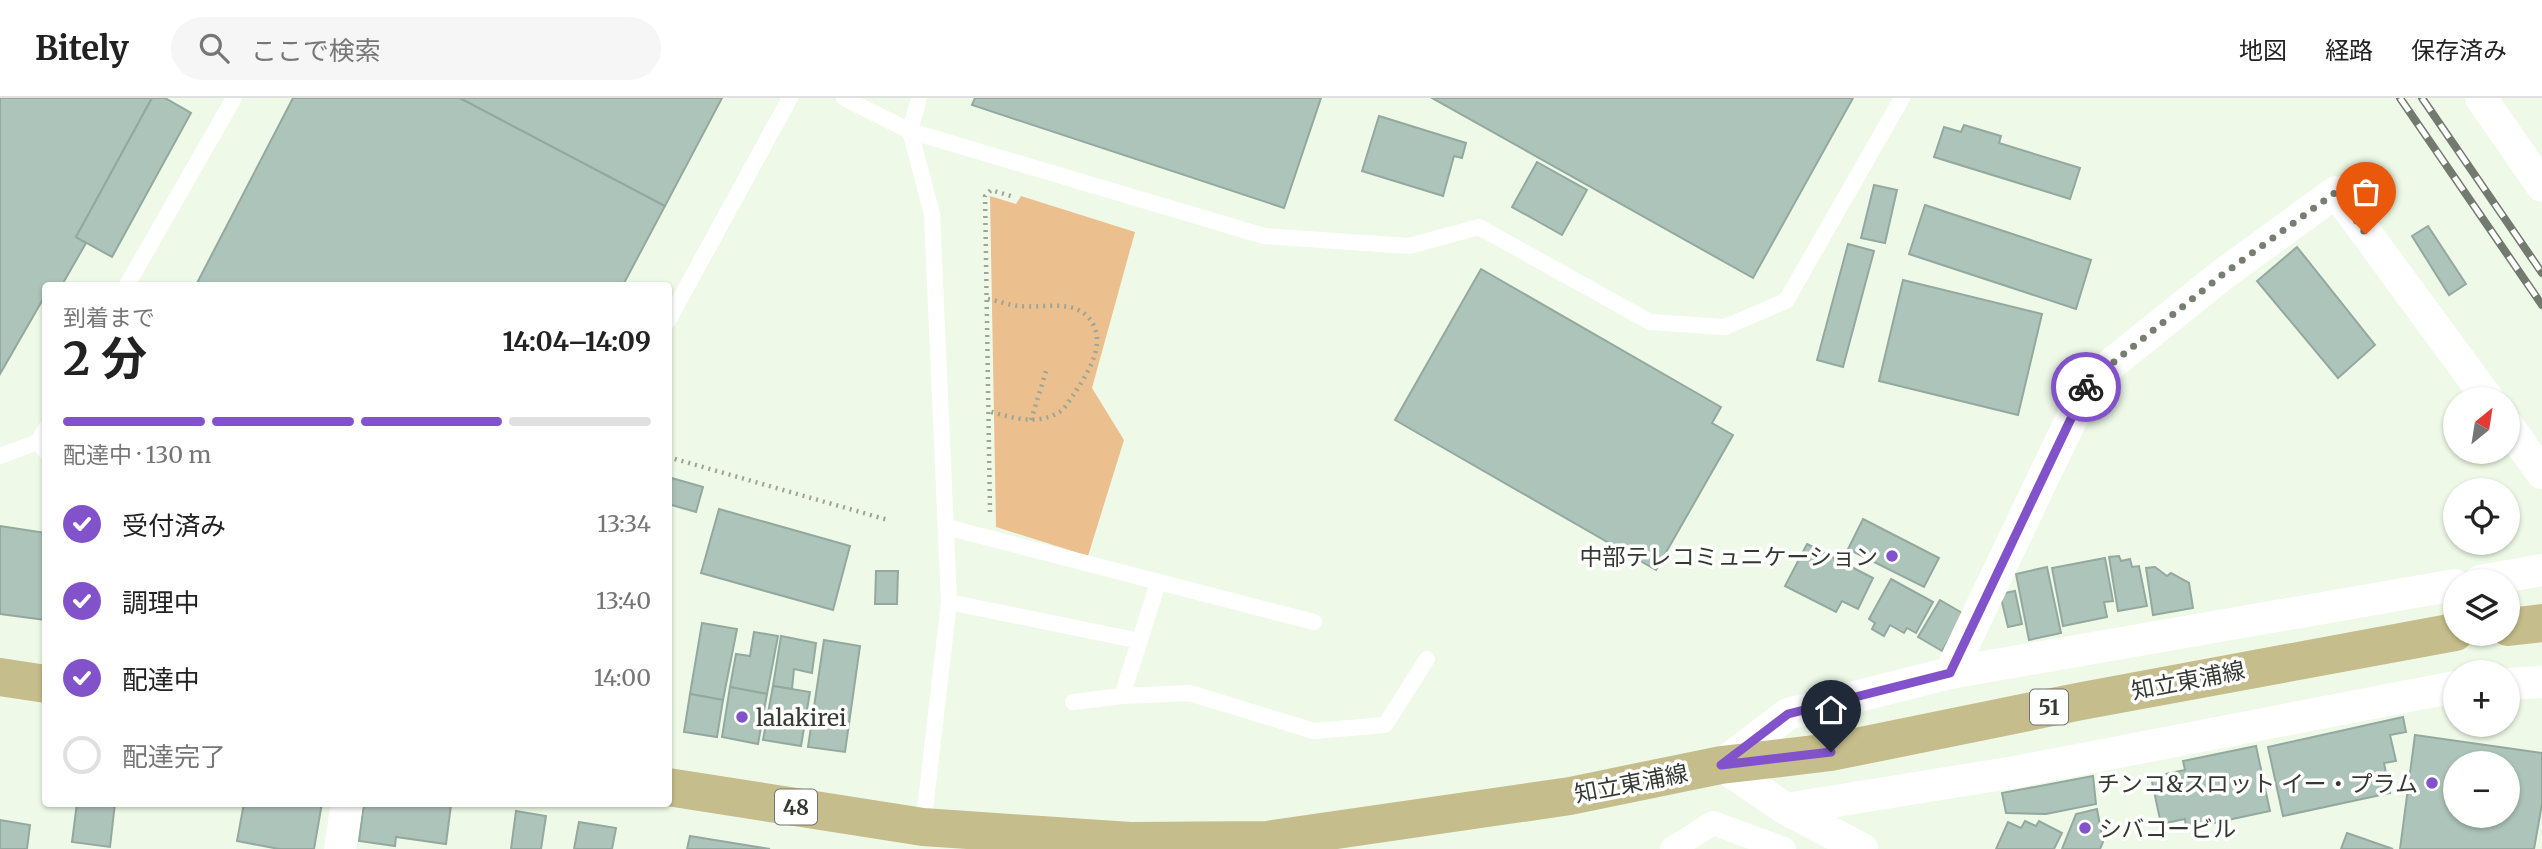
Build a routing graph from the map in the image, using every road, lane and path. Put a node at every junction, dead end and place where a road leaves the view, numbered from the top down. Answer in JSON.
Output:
{"nodes":[{"id":1,"x":234,"y":98,"type":"edge"},
{"id":2,"x":790,"y":98,"type":"edge"},
{"id":3,"x":844,"y":98,"type":"edge"},
{"id":4,"x":919,"y":98,"type":"edge"},
{"id":5,"x":1902,"y":98,"type":"edge"},
{"id":6,"x":2481,"y":98,"type":"edge"},
{"id":7,"x":910,"y":131,"type":"junction"},
{"id":8,"x":2542,"y":186,"type":"edge"},
{"id":9,"x":1014,"y":197,"type":"dead end"},
{"id":10,"x":129,"y":282,"type":"edge"},
{"id":11,"x":988,"y":299,"type":"junction"},
{"id":12,"x":672,"y":314,"type":"edge"},
{"id":13,"x":1047,"y":368,"type":"dead end"},
{"id":14,"x":2479,"y":387,"type":"edge"},
{"id":15,"x":988,"y":411,"type":"junction"},
{"id":16,"x":1031,"y":420,"type":"junction"},
{"id":17,"x":42,"y":440,"type":"edge"},
{"id":18,"x":2520,"y":443,"type":"edge"},
{"id":19,"x":0,"y":456,"type":"edge"},
{"id":20,"x":672,"y":458,"type":"edge"},
{"id":21,"x":2542,"y":473,"type":"edge"},
{"id":22,"x":990,"y":514,"type":"dead end"},
{"id":23,"x":888,"y":520,"type":"dead end"},
{"id":24,"x":946,"y":527,"type":"junction"},
{"id":25,"x":2542,"y":570,"type":"edge"},
{"id":26,"x":2520,"y":574,"type":"edge"},
{"id":27,"x":1158,"y":583,"type":"junction"},
{"id":28,"x":2443,"y":587,"type":"edge"},
{"id":29,"x":949,"y":602,"type":"junction"},
{"id":30,"x":1314,"y":622,"type":"dead end"},
{"id":31,"x":2542,"y":624,"type":"edge"},
{"id":32,"x":2520,"y":626,"type":"edge"},
{"id":33,"x":2443,"y":634,"type":"edge"},
{"id":34,"x":1140,"y":641,"type":"junction"},
{"id":35,"x":1427,"y":659,"type":"dead end"},
{"id":36,"x":1950,"y":673,"type":"junction"},
{"id":37,"x":0,"y":677,"type":"edge"},
{"id":38,"x":2542,"y":682,"type":"edge"},
{"id":39,"x":42,"y":683,"type":"edge"},
{"id":40,"x":2520,"y":683,"type":"edge"},
{"id":41,"x":2443,"y":689,"type":"edge"},
{"id":42,"x":1122,"y":696,"type":"junction"},
{"id":43,"x":1073,"y":702,"type":"dead end"},
{"id":44,"x":1721,"y":765,"type":"junction"},
{"id":45,"x":672,"y":788,"type":"edge"},
{"id":46,"x":346,"y":807,"type":"edge"},
{"id":47,"x":1786,"y":808,"type":"junction"},
{"id":48,"x":923,"y":827,"type":"junction"},
{"id":49,"x":340,"y":849,"type":"edge"},
{"id":50,"x":1672,"y":849,"type":"edge"},
{"id":51,"x":1784,"y":849,"type":"edge"},
{"id":52,"x":1862,"y":849,"type":"edge"}],
"edges":[{"from":1,"to":10,"type":"lane"},
{"from":2,"to":12,"type":"lane"},
{"from":3,"to":7,"type":"lane"},
{"from":4,"to":7,"type":"lane"},
{"from":5,"to":7,"type":"lane"},
{"from":6,"to":8,"type":"street"},
{"from":7,"to":24,"type":"lane"},
{"from":9,"to":11,"type":"path"},
{"from":11,"to":15,"type":"path"},
{"from":11,"to":16,"type":"path"},
{"from":13,"to":16,"type":"path"},
{"from":14,"to":36,"type":"street"},
{"from":15,"to":16,"type":"path"},
{"from":15,"to":22,"type":"path"},
{"from":17,"to":19,"type":"lane"},
{"from":18,"to":21,"type":"street"},
{"from":20,"to":23,"type":"path"},
{"from":24,"to":27,"type":"lane"},
{"from":24,"to":29,"type":"lane"},
{"from":25,"to":26,"type":"street"},
{"from":27,"to":30,"type":"lane"},
{"from":27,"to":34,"type":"lane"},
{"from":28,"to":36,"type":"street"},
{"from":29,"to":34,"type":"lane"},
{"from":29,"to":48,"type":"lane"},
{"from":31,"to":32,"type":"main road"},
{"from":33,"to":44,"type":"main road","name":"知立東浦線","number":"51"},
{"from":34,"to":42,"type":"lane"},
{"from":35,"to":42,"type":"lane"},
{"from":36,"to":44,"type":"street"},
{"from":37,"to":39,"type":"main road"},
{"from":38,"to":40,"type":"street"},
{"from":41,"to":47,"type":"street"},
{"from":42,"to":43,"type":"lane"},
{"from":44,"to":47,"type":"street"},
{"from":44,"to":48,"type":"main road","name":"知立東浦線","number":"51"},
{"from":45,"to":48,"type":"main road","number":"48"},
{"from":46,"to":49,"type":"street"},
{"from":47,"to":52,"type":"street"},
{"from":50,"to":51,"type":"street"}]}
